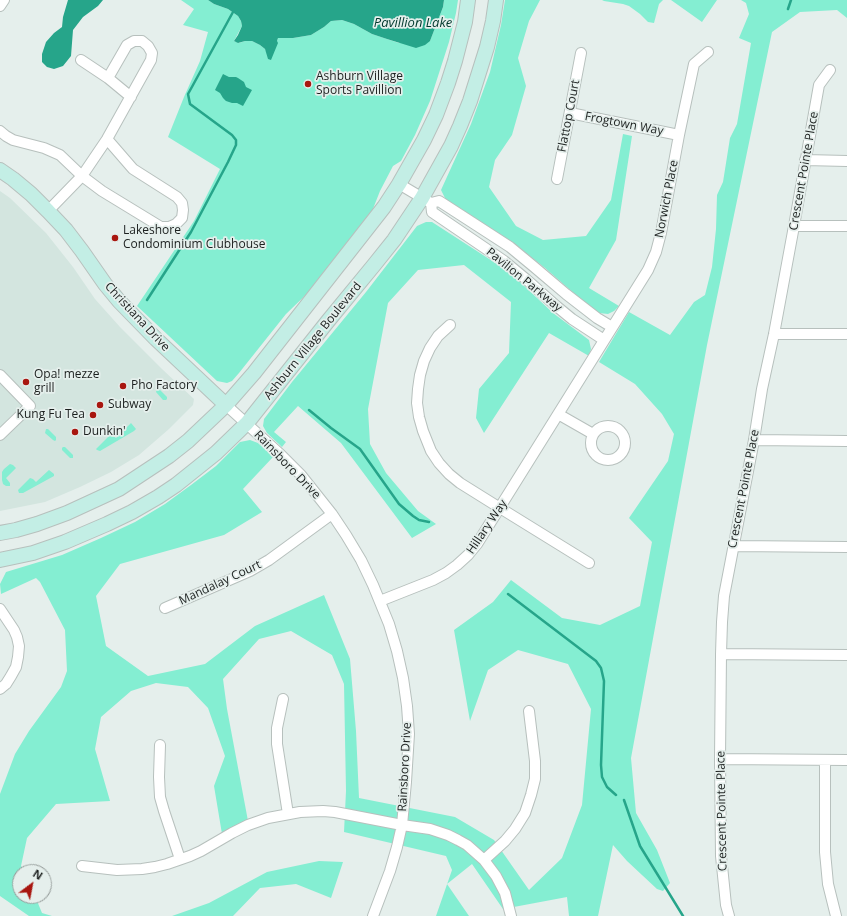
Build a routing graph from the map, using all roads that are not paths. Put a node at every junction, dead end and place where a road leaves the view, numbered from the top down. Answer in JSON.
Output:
{"nodes":[{"id":1,"x":4,"y":0,"type":"edge"},
{"id":2,"x":468,"y":0,"type":"edge"},
{"id":3,"x":496,"y":0,"type":"edge"},
{"id":4,"x":0,"y":6,"type":"edge"},
{"id":5,"x":708,"y":52,"type":"dead end"},
{"id":6,"x":581,"y":53,"type":"dead end"},
{"id":7,"x":81,"y":60,"type":"dead end"},
{"id":8,"x":830,"y":70,"type":"dead end"},
{"id":9,"x":108,"y":78,"type":"junction"},
{"id":10,"x":130,"y":97,"type":"junction"},
{"id":11,"x":570,"y":113,"type":"junction"},
{"id":12,"x":0,"y":131,"type":"edge"},
{"id":13,"x":679,"y":134,"type":"junction"},
{"id":14,"x":107,"y":139,"type":"junction"},
{"id":15,"x":805,"y":160,"type":"junction"},
{"id":16,"x":847,"y":161,"type":"edge"},
{"id":17,"x":0,"y":170,"type":"edge"},
{"id":18,"x":82,"y":176,"type":"junction"},
{"id":19,"x":557,"y":179,"type":"dead end"},
{"id":20,"x":399,"y":184,"type":"junction"},
{"id":21,"x":426,"y":200,"type":"junction"},
{"id":22,"x":48,"y":211,"type":"junction"},
{"id":23,"x":794,"y":226,"type":"junction"},
{"id":24,"x":847,"y":226,"type":"edge"},
{"id":25,"x":450,"y":325,"type":"dead end"},
{"id":26,"x":612,"y":327,"type":"junction"},
{"id":27,"x":774,"y":334,"type":"junction"},
{"id":28,"x":847,"y":334,"type":"edge"},
{"id":29,"x":604,"y":340,"type":"junction"},
{"id":30,"x":0,"y":375,"type":"edge"},
{"id":31,"x":226,"y":405,"type":"junction"},
{"id":32,"x":558,"y":414,"type":"junction"},
{"id":33,"x":247,"y":423,"type":"junction"},
{"id":34,"x":593,"y":434,"type":"dead end"},
{"id":35,"x":0,"y":435,"type":"edge"},
{"id":36,"x":754,"y":440,"type":"junction"},
{"id":37,"x":847,"y":441,"type":"edge"},
{"id":38,"x":500,"y":508,"type":"junction"},
{"id":39,"x":332,"y":514,"type":"junction"},
{"id":40,"x":0,"y":533,"type":"edge"},
{"id":41,"x":733,"y":546,"type":"junction"},
{"id":42,"x":847,"y":547,"type":"edge"},
{"id":43,"x":0,"y":560,"type":"edge"},
{"id":44,"x":589,"y":563,"type":"dead end"},
{"id":45,"x":380,"y":601,"type":"junction"},
{"id":46,"x":165,"y":608,"type":"dead end"},
{"id":47,"x":0,"y":609,"type":"edge"},
{"id":48,"x":721,"y":654,"type":"junction"},
{"id":49,"x":847,"y":655,"type":"edge"},
{"id":50,"x":0,"y":689,"type":"edge"},
{"id":51,"x":283,"y":699,"type":"dead end"},
{"id":52,"x":529,"y":711,"type":"dead end"},
{"id":53,"x":160,"y":745,"type":"dead end"},
{"id":54,"x":720,"y":759,"type":"junction"},
{"id":55,"x":825,"y":760,"type":"junction"},
{"id":56,"x":847,"y":760,"type":"edge"},
{"id":57,"x":288,"y":814,"type":"junction"},
{"id":58,"x":402,"y":825,"type":"junction"},
{"id":59,"x":180,"y":859,"type":"junction"},
{"id":60,"x":484,"y":860,"type":"junction"},
{"id":61,"x":82,"y":866,"type":"dead end"},
{"id":62,"x":373,"y":916,"type":"edge"},
{"id":63,"x":511,"y":916,"type":"edge"},
{"id":64,"x":729,"y":916,"type":"edge"},
{"id":65,"x":836,"y":916,"type":"edge"}],
"edges":[{"from":1,"to":4,"type":"street"},
{"from":2,"to":20,"type":"main road"},
{"from":3,"to":21,"type":"main road","name":"Ashburn Village Boulevard"},
{"from":5,"to":13,"type":"street","name":"Norwich Place"},
{"from":6,"to":11,"type":"street","name":"Flattop Court"},
{"from":7,"to":9,"type":"street"},
{"from":8,"to":15,"type":"street","name":"Crescent Pointe Place"},
{"from":9,"to":10,"type":"street"},
{"from":9,"to":10,"type":"street"},
{"from":10,"to":14,"type":"street"},
{"from":11,"to":13,"type":"street","name":"Frogtown Way"},
{"from":11,"to":19,"type":"street","name":"Flattop Court"},
{"from":12,"to":18,"type":"street"},
{"from":13,"to":26,"type":"street","name":"Norwich Place"},
{"from":14,"to":18,"type":"street"},
{"from":14,"to":18,"type":"street"},
{"from":15,"to":16,"type":"street"},
{"from":15,"to":23,"type":"street","name":"Crescent Pointe Place"},
{"from":17,"to":22,"type":"main road","name":"Christiana Drive"},
{"from":18,"to":22,"type":"street"},
{"from":20,"to":21,"type":"street"},
{"from":20,"to":31,"type":"main road"},
{"from":21,"to":26,"type":"street","name":"Pavilion Parkway"},
{"from":21,"to":29,"type":"street","name":"Pavilion Parkway"},
{"from":21,"to":33,"type":"main road","name":"Ashburn Village Boulevard"},
{"from":22,"to":31,"type":"main road","name":"Christiana Drive"},
{"from":23,"to":24,"type":"street"},
{"from":23,"to":27,"type":"street","name":"Crescent Pointe Place"},
{"from":25,"to":38,"type":"street"},
{"from":26,"to":29,"type":"street","name":"Norwich Place"},
{"from":27,"to":28,"type":"street"},
{"from":27,"to":36,"type":"street","name":"Crescent Pointe Place"},
{"from":29,"to":32,"type":"street","name":"Hillary Way"},
{"from":30,"to":35,"type":"street"},
{"from":31,"to":33,"type":"street","name":"Christiana Drive"},
{"from":31,"to":40,"type":"main road"},
{"from":32,"to":34,"type":"street"},
{"from":32,"to":38,"type":"street","name":"Hillary Way"},
{"from":33,"to":39,"type":"street","name":"Rainsboro Drive"},
{"from":33,"to":43,"type":"main road","name":"Ashburn Village Boulevard"},
{"from":36,"to":37,"type":"street"},
{"from":36,"to":41,"type":"street","name":"Crescent Pointe Place"},
{"from":38,"to":44,"type":"street"},
{"from":38,"to":45,"type":"street","name":"Hillary Way"},
{"from":39,"to":45,"type":"street","name":"Rainsboro Drive"},
{"from":39,"to":46,"type":"street","name":"Mandalay Court"},
{"from":41,"to":42,"type":"street"},
{"from":41,"to":48,"type":"street","name":"Crescent Pointe Place"},
{"from":45,"to":58,"type":"street","name":"Rainsboro Drive"},
{"from":47,"to":50,"type":"street"},
{"from":48,"to":49,"type":"street"},
{"from":48,"to":54,"type":"street","name":"Crescent Pointe Place"},
{"from":51,"to":57,"type":"street"},
{"from":52,"to":60,"type":"street"},
{"from":53,"to":59,"type":"street"},
{"from":54,"to":55,"type":"street"},
{"from":54,"to":64,"type":"street","name":"Crescent Pointe Place"},
{"from":55,"to":56,"type":"street"},
{"from":55,"to":65,"type":"street"},
{"from":57,"to":58,"type":"street"},
{"from":57,"to":59,"type":"street"},
{"from":58,"to":60,"type":"street"},
{"from":58,"to":62,"type":"street","name":"Rainsboro Drive"},
{"from":59,"to":61,"type":"street"},
{"from":60,"to":63,"type":"street"}]}
